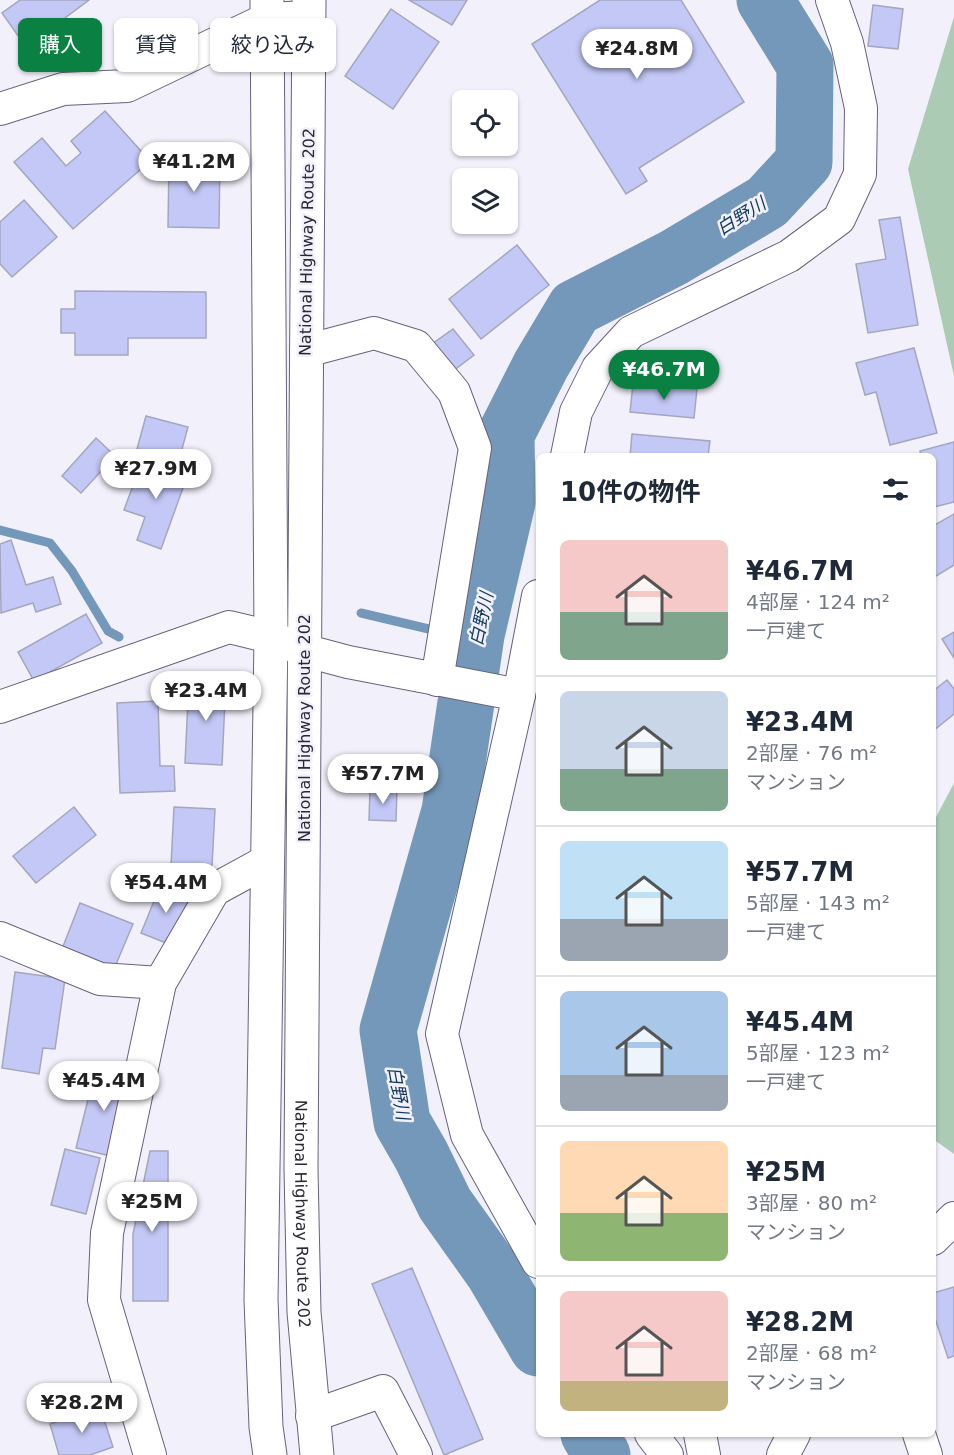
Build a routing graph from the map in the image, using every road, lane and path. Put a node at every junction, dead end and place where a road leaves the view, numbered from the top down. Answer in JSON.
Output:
{"nodes":[{"id":1,"x":832,"y":0,"type":"edge"},
{"id":2,"x":267,"y":9,"type":"edge"},
{"id":3,"x":309,"y":9,"type":"edge"},
{"id":4,"x":0,"y":109,"type":"edge"},
{"id":5,"x":306,"y":351,"type":"junction"},
{"id":6,"x":568,"y":453,"type":"edge"},
{"id":7,"x":536,"y":606,"type":"edge"},
{"id":8,"x":271,"y":637,"type":"junction"},
{"id":9,"x":303,"y":650,"type":"junction"},
{"id":10,"x":439,"y":671,"type":"junction"},
{"id":11,"x":519,"y":695,"type":"junction"},
{"id":12,"x":0,"y":706,"type":"edge"},
{"id":13,"x":267,"y":861,"type":"junction"},
{"id":14,"x":0,"y":938,"type":"edge"},
{"id":15,"x":160,"y":983,"type":"junction"},
{"id":16,"x":954,"y":1218,"type":"edge"},
{"id":17,"x":936,"y":1236,"type":"edge"},
{"id":18,"x":536,"y":1258,"type":"edge"},
{"id":19,"x":312,"y":1416,"type":"junction"},
{"id":20,"x":653,"y":1437,"type":"edge"},
{"id":21,"x":701,"y":1437,"type":"edge"},
{"id":22,"x":792,"y":1437,"type":"edge"},
{"id":23,"x":920,"y":1437,"type":"edge"},
{"id":24,"x":150,"y":1455,"type":"edge"},
{"id":25,"x":270,"y":1455,"type":"edge"},
{"id":26,"x":316,"y":1455,"type":"edge"},
{"id":27,"x":416,"y":1455,"type":"edge"},
{"id":28,"x":667,"y":1455,"type":"edge"},
{"id":29,"x":704,"y":1455,"type":"edge"},
{"id":30,"x":783,"y":1455,"type":"edge"},
{"id":31,"x":926,"y":1455,"type":"edge"}],
"edges":[{"from":1,"to":6,"type":"street"},
{"from":2,"to":3,"type":"street"},
{"from":2,"to":4,"type":"street"},
{"from":2,"to":8,"type":"highway","name":"National Highway Route 202"},
{"from":3,"to":5,"type":"highway","name":"National Highway Route 202"},
{"from":5,"to":9,"type":"highway","name":"National Highway Route 202"},
{"from":5,"to":10,"type":"street"},
{"from":7,"to":11,"type":"street"},
{"from":8,"to":9,"type":"street"},
{"from":8,"to":12,"type":"street"},
{"from":8,"to":13,"type":"highway","name":"National Highway Route 202"},
{"from":9,"to":10,"type":"street"},
{"from":9,"to":19,"type":"highway","name":"National Highway Route 202"},
{"from":10,"to":11,"type":"street"},
{"from":11,"to":18,"type":"street"},
{"from":13,"to":15,"type":"street"},
{"from":13,"to":25,"type":"highway","name":"National Highway Route 202"},
{"from":14,"to":15,"type":"street"},
{"from":15,"to":24,"type":"street"},
{"from":16,"to":17,"type":"street"},
{"from":19,"to":26,"type":"highway","name":"National Highway Route 202"},
{"from":19,"to":27,"type":"street"},
{"from":20,"to":28,"type":"street"},
{"from":21,"to":29,"type":"street"},
{"from":22,"to":30,"type":"street"},
{"from":23,"to":31,"type":"street"}]}
